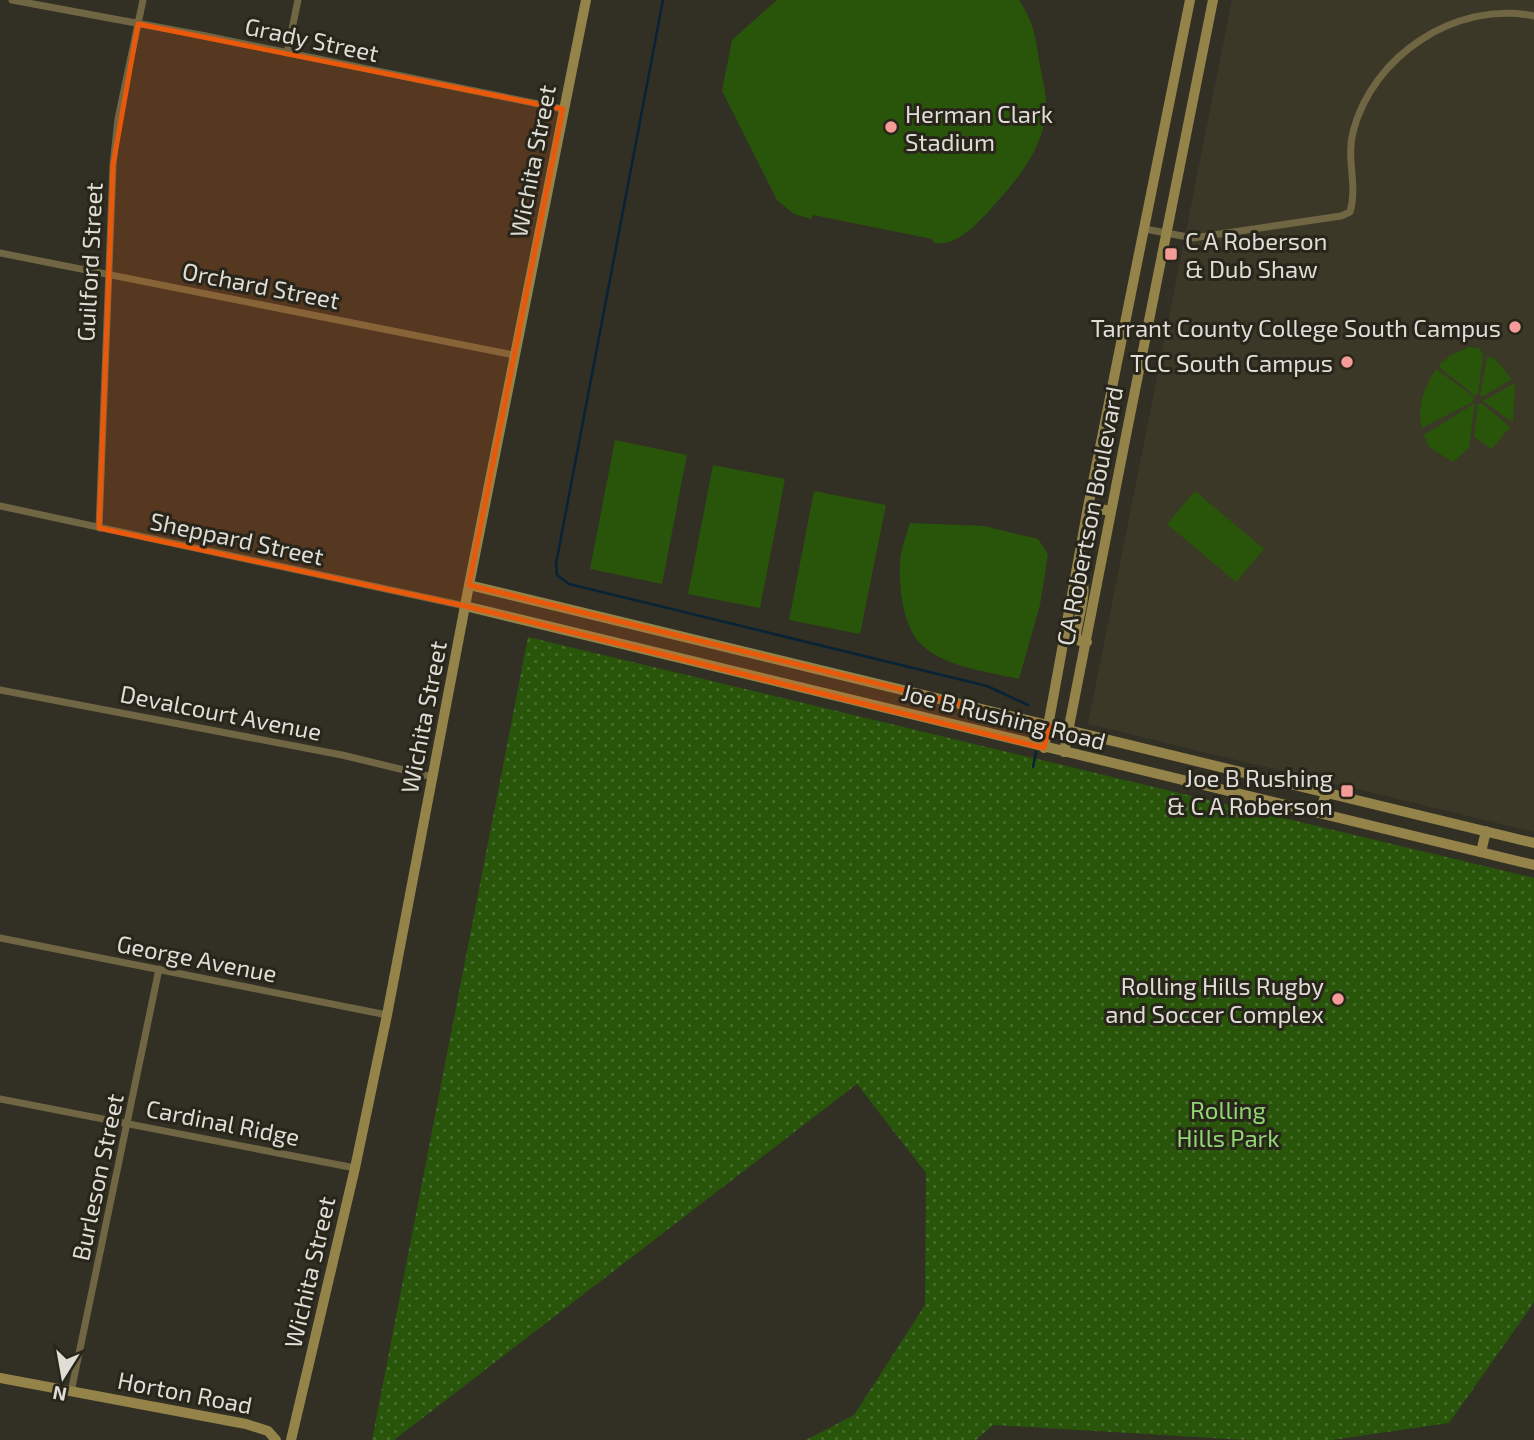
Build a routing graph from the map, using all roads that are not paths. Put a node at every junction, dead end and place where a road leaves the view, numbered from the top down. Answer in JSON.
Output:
{"nodes":[{"id":1,"x":12,"y":0,"type":"edge"},
{"id":2,"x":143,"y":0,"type":"edge"},
{"id":3,"x":298,"y":0,"type":"edge"},
{"id":4,"x":586,"y":0,"type":"edge"},
{"id":5,"x":1190,"y":0,"type":"edge"},
{"id":6,"x":1213,"y":0,"type":"edge"},
{"id":7,"x":1534,"y":16,"type":"edge"},
{"id":8,"x":138,"y":24,"type":"junction"},
{"id":9,"x":287,"y":53,"type":"junction"},
{"id":10,"x":564,"y":109,"type":"junction"},
{"id":11,"x":1145,"y":229,"type":"junction"},
{"id":12,"x":1166,"y":233,"type":"junction"},
{"id":13,"x":0,"y":253,"type":"edge"},
{"id":14,"x":109,"y":274,"type":"junction"},
{"id":15,"x":514,"y":355,"type":"junction"},
{"id":16,"x":1113,"y":391,"type":"junction"},
{"id":17,"x":1132,"y":395,"type":"junction"},
{"id":18,"x":0,"y":506,"type":"edge"},
{"id":19,"x":1088,"y":507,"type":"junction"},
{"id":20,"x":1111,"y":511,"type":"junction"},
{"id":21,"x":99,"y":528,"type":"junction"},
{"id":22,"x":1077,"y":569,"type":"junction"},
{"id":23,"x":469,"y":585,"type":"junction"},
{"id":24,"x":465,"y":606,"type":"junction"},
{"id":25,"x":1087,"y":642,"type":"junction"},
{"id":26,"x":0,"y":690,"type":"edge"},
{"id":27,"x":1049,"y":725,"type":"junction"},
{"id":28,"x":1069,"y":730,"type":"junction"},
{"id":29,"x":1044,"y":748,"type":"junction"},
{"id":30,"x":1064,"y":752,"type":"junction"},
{"id":31,"x":433,"y":776,"type":"junction"},
{"id":32,"x":1326,"y":793,"type":"junction"},
{"id":33,"x":1320,"y":813,"type":"junction"},
{"id":34,"x":1486,"y":831,"type":"junction"},
{"id":35,"x":1534,"y":843,"type":"edge"},
{"id":36,"x":1481,"y":852,"type":"junction"},
{"id":37,"x":1534,"y":865,"type":"edge"},
{"id":38,"x":0,"y":938,"type":"edge"},
{"id":39,"x":159,"y":970,"type":"junction"},
{"id":40,"x":387,"y":1015,"type":"junction"},
{"id":41,"x":0,"y":1099,"type":"edge"},
{"id":42,"x":128,"y":1123,"type":"junction"},
{"id":43,"x":355,"y":1168,"type":"junction"},
{"id":44,"x":0,"y":1378,"type":"edge"},
{"id":45,"x":71,"y":1392,"type":"junction"},
{"id":46,"x":276,"y":1440,"type":"edge"},
{"id":47,"x":291,"y":1440,"type":"edge"}],
"edges":[{"from":1,"to":8,"type":"street","name":"Grady Street"},
{"from":2,"to":8,"type":"street","name":"Guilford Street"},
{"from":3,"to":9,"type":"street"},
{"from":4,"to":10,"type":"street","name":"Wichita Street"},
{"from":5,"to":11,"type":"street","name":"CA Robertson Boulevard"},
{"from":6,"to":12,"type":"street","name":"CA Robertson Boulevard"},
{"from":7,"to":12,"type":"street"},
{"from":8,"to":9,"type":"street","name":"Grady Street"},
{"from":8,"to":14,"type":"street","name":"Guilford Street"},
{"from":9,"to":10,"type":"street","name":"Grady Street"},
{"from":10,"to":15,"type":"street","name":"Wichita Street"},
{"from":11,"to":12,"type":"street"},
{"from":11,"to":16,"type":"street","name":"CA Robertson Boulevard"},
{"from":12,"to":17,"type":"street","name":"CA Robertson Boulevard"},
{"from":13,"to":14,"type":"street","name":"Orchard Street"},
{"from":14,"to":15,"type":"street","name":"Orchard Street"},
{"from":14,"to":21,"type":"street","name":"Guilford Street"},
{"from":15,"to":23,"type":"street","name":"Wichita Street"},
{"from":16,"to":17,"type":"street"},
{"from":16,"to":19,"type":"street","name":"CA Robertson Boulevard"},
{"from":17,"to":20,"type":"street","name":"CA Robertson Boulevard"},
{"from":18,"to":21,"type":"street","name":"Sheppard Street"},
{"from":19,"to":20,"type":"street"},
{"from":19,"to":22,"type":"street","name":"CA Robertson Boulevard"},
{"from":20,"to":25,"type":"street","name":"CA Robertson Boulevard"},
{"from":21,"to":24,"type":"street","name":"Sheppard Street"},
{"from":22,"to":25,"type":"street"},
{"from":22,"to":27,"type":"street","name":"CA Robertson Boulevard"},
{"from":23,"to":24,"type":"street","name":"Wichita Street"},
{"from":23,"to":27,"type":"street","name":"Joe B Rushing Road"},
{"from":24,"to":29,"type":"street","name":"Joe B Rushing Road"},
{"from":24,"to":31,"type":"street","name":"Wichita Street"},
{"from":25,"to":28,"type":"street","name":"CA Robertson Boulevard"},
{"from":26,"to":31,"type":"street","name":"Devalcourt Avenue"},
{"from":27,"to":28,"type":"street","name":"Joe B Rushing Road"},
{"from":27,"to":29,"type":"street","name":"CA Robertson Boulevard"},
{"from":28,"to":30,"type":"street","name":"CA Robertson Boulevard"},
{"from":28,"to":32,"type":"street","name":"Joe B Rushing Road"},
{"from":29,"to":30,"type":"street","name":"Joe B Rushing Road"},
{"from":30,"to":33,"type":"street","name":"Joe B Rushing Road"},
{"from":31,"to":40,"type":"street","name":"Wichita Street"},
{"from":32,"to":33,"type":"street"},
{"from":32,"to":34,"type":"street","name":"Joe B Rushing Road"},
{"from":33,"to":36,"type":"street","name":"Joe B Rushing Road"},
{"from":34,"to":35,"type":"street","name":"Joe B Rushing Road"},
{"from":34,"to":36,"type":"street"},
{"from":36,"to":37,"type":"street","name":"Joe B Rushing Road"},
{"from":38,"to":39,"type":"street","name":"George Avenue"},
{"from":39,"to":40,"type":"street","name":"George Avenue"},
{"from":39,"to":42,"type":"street","name":"Burleson Street"},
{"from":40,"to":43,"type":"street","name":"Wichita Street"},
{"from":41,"to":42,"type":"street","name":"Cardinal Ridge"},
{"from":42,"to":43,"type":"street","name":"Cardinal Ridge"},
{"from":42,"to":45,"type":"street","name":"Burleson Street"},
{"from":43,"to":47,"type":"street","name":"Wichita Street"},
{"from":44,"to":45,"type":"street","name":"Horton Road"},
{"from":45,"to":46,"type":"street","name":"Horton Road"}]}
